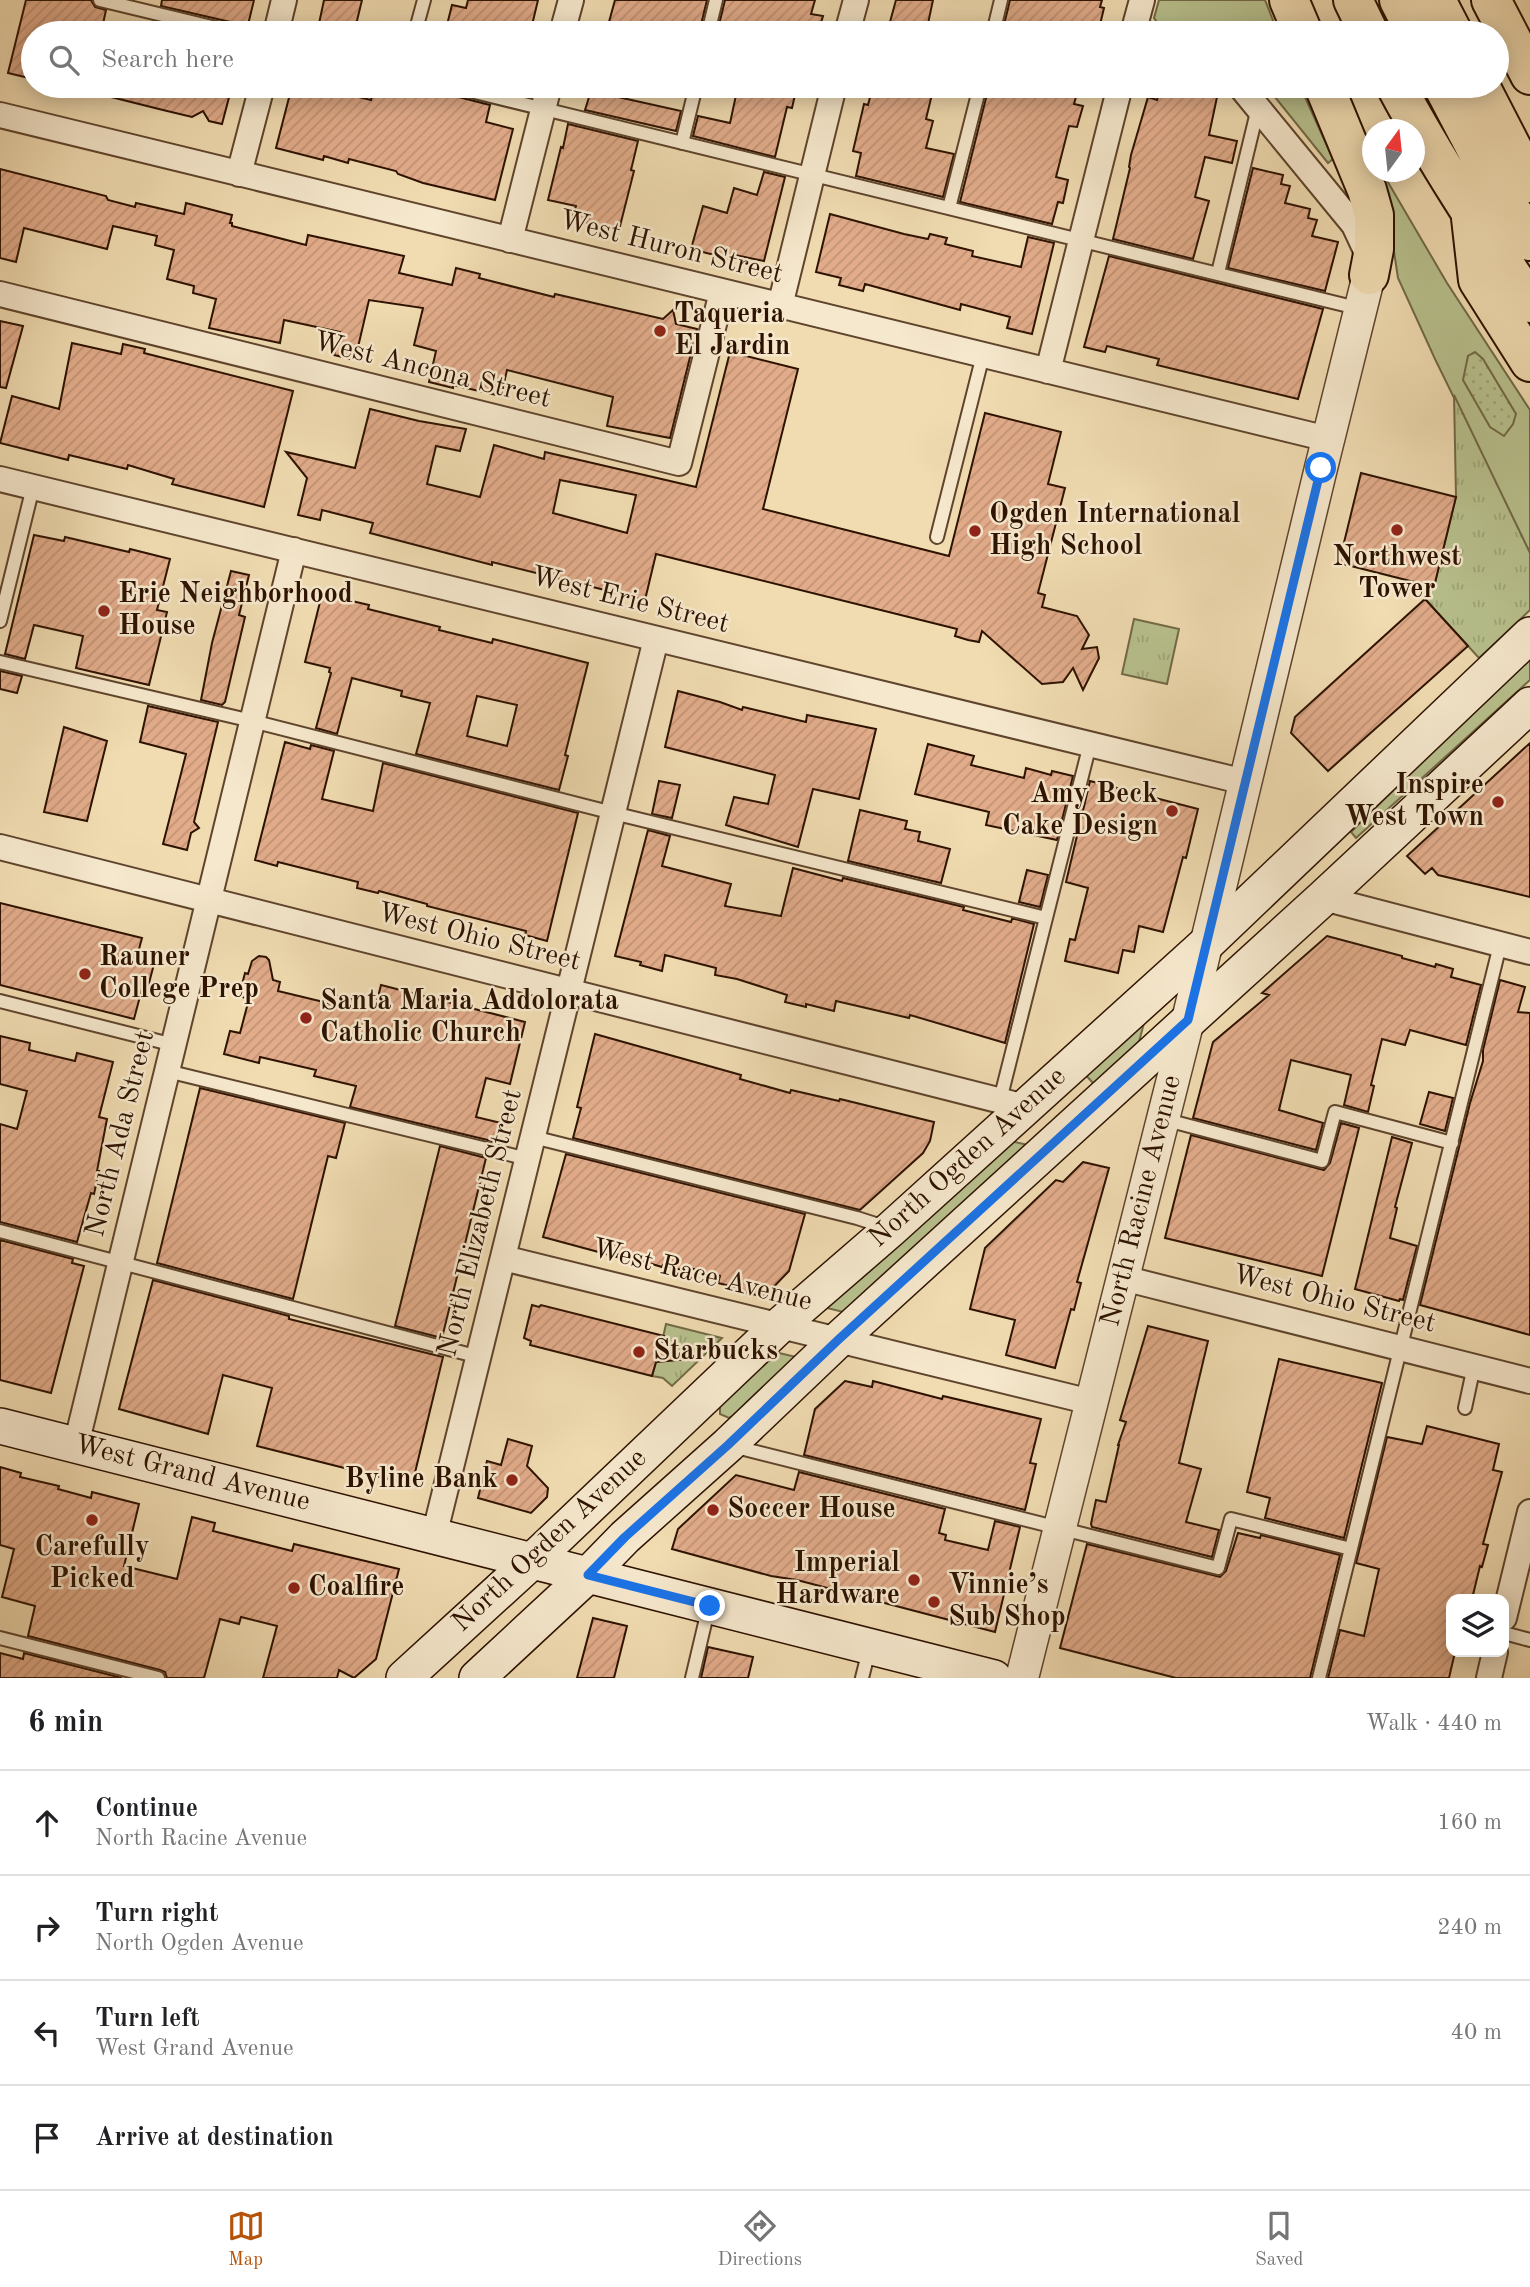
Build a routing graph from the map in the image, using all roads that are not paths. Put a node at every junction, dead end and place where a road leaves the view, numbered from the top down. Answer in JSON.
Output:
{"nodes":[{"id":1,"x":100,"y":0,"type":"edge"},
{"id":2,"x":284,"y":0,"type":"edge"},
{"id":3,"x":424,"y":0,"type":"edge"},
{"id":4,"x":571,"y":0,"type":"edge"},
{"id":5,"x":716,"y":0,"type":"edge"},
{"id":6,"x":856,"y":0,"type":"edge"},
{"id":7,"x":1001,"y":0,"type":"edge"},
{"id":8,"x":1142,"y":0,"type":"edge"},
{"id":9,"x":1289,"y":0,"type":"edge"},
{"id":10,"x":1353,"y":0,"type":"edge"},
{"id":11,"x":1399,"y":0,"type":"edge"},
{"id":12,"x":1436,"y":0,"type":"edge"},
{"id":13,"x":1491,"y":0,"type":"edge"},
{"id":14,"x":144,"y":5,"type":"edge"},
{"id":15,"x":197,"y":21,"type":"edge"},
{"id":16,"x":279,"y":21,"type":"edge"},
{"id":17,"x":418,"y":21,"type":"edge"},
{"id":18,"x":565,"y":21,"type":"edge"},
{"id":19,"x":711,"y":21,"type":"edge"},
{"id":20,"x":850,"y":21,"type":"edge"},
{"id":21,"x":996,"y":21,"type":"edge"},
{"id":22,"x":1136,"y":21,"type":"edge"},
{"id":23,"x":1298,"y":21,"type":"edge"},
{"id":24,"x":1363,"y":21,"type":"edge"},
{"id":25,"x":1410,"y":21,"type":"edge"},
{"id":26,"x":1447,"y":21,"type":"edge"},
{"id":27,"x":1502,"y":21,"type":"edge"},
{"id":28,"x":1509,"y":35,"type":"edge"},
{"id":29,"x":1530,"y":75,"type":"edge"},
{"id":30,"x":259,"y":98,"type":"edge"},
{"id":31,"x":546,"y":98,"type":"edge"},
{"id":32,"x":549,"y":98,"type":"edge"},
{"id":33,"x":693,"y":98,"type":"edge"},
{"id":34,"x":831,"y":98,"type":"edge"},
{"id":35,"x":977,"y":98,"type":"edge"},
{"id":36,"x":1117,"y":98,"type":"edge"},
{"id":37,"x":1250,"y":98,"type":"edge"},
{"id":38,"x":1329,"y":98,"type":"edge"},
{"id":39,"x":1403,"y":98,"type":"edge"},
{"id":40,"x":1450,"y":98,"type":"edge"},
{"id":41,"x":1486,"y":98,"type":"edge"},
{"id":42,"x":1258,"y":108,"type":"junction"},
{"id":43,"x":0,"y":115,"type":"edge"},
{"id":44,"x":682,"y":143,"type":"junction"},
{"id":45,"x":240,"y":174,"type":"junction"},
{"id":46,"x":813,"y":174,"type":"junction"},
{"id":47,"x":1530,"y":183,"type":"edge"},
{"id":48,"x":949,"y":208,"type":"junction"},
{"id":49,"x":1471,"y":212,"type":"junction"},
{"id":50,"x":510,"y":240,"type":"junction"},
{"id":51,"x":1082,"y":240,"type":"junction"},
{"id":52,"x":1530,"y":242,"type":"edge"},
{"id":53,"x":1218,"y":273,"type":"junction"},
{"id":54,"x":722,"y":292,"type":"junction"},
{"id":55,"x":1365,"y":292,"type":"junction"},
{"id":56,"x":0,"y":294,"type":"edge"},
{"id":57,"x":1530,"y":303,"type":"edge"},
{"id":58,"x":780,"y":306,"type":"junction"},
{"id":59,"x":983,"y":355,"type":"junction"},
{"id":60,"x":1530,"y":362,"type":"edge"},
{"id":61,"x":1048,"y":371,"type":"junction"},
{"id":62,"x":1328,"y":439,"type":"junction"},
{"id":63,"x":0,"y":479,"type":"edge"},
{"id":64,"x":33,"y":487,"type":"junction"},
{"id":65,"x":937,"y":537,"type":"dead end"},
{"id":66,"x":294,"y":550,"type":"junction"},
{"id":67,"x":0,"y":621,"type":"edge"},
{"id":68,"x":1530,"y":635,"type":"edge"},
{"id":69,"x":656,"y":639,"type":"junction"},
{"id":70,"x":0,"y":662,"type":"edge"},
{"id":71,"x":1530,"y":705,"type":"edge"},
{"id":72,"x":252,"y":722,"type":"junction"},
{"id":73,"x":1090,"y":744,"type":"junction"},
{"id":74,"x":1245,"y":782,"type":"junction"},
{"id":75,"x":613,"y":813,"type":"junction"},
{"id":76,"x":0,"y":847,"type":"edge"},
{"id":77,"x":1323,"y":898,"type":"junction"},
{"id":78,"x":209,"y":900,"type":"junction"},
{"id":79,"x":1046,"y":918,"type":"junction"},
{"id":80,"x":1207,"y":943,"type":"junction"},
{"id":81,"x":1500,"y":945,"type":"junction"},
{"id":82,"x":1530,"y":952,"type":"edge"},
{"id":83,"x":569,"y":991,"type":"junction"},
{"id":84,"x":0,"y":1001,"type":"edge"},
{"id":85,"x":1188,"y":1020,"type":"junction"},
{"id":86,"x":174,"y":1045,"type":"junction"},
{"id":87,"x":167,"y":1072,"type":"junction"},
{"id":88,"x":1012,"y":1104,"type":"junction"},
{"id":89,"x":1163,"y":1119,"type":"junction"},
{"id":90,"x":1452,"y":1143,"type":"junction"},
{"id":91,"x":530,"y":1148,"type":"junction"},
{"id":92,"x":891,"y":1229,"type":"junction"},
{"id":93,"x":0,"y":1231,"type":"edge"},
{"id":94,"x":503,"y":1258,"type":"junction"},
{"id":95,"x":120,"y":1264,"type":"junction"},
{"id":96,"x":1123,"y":1278,"type":"junction"},
{"id":97,"x":779,"y":1326,"type":"junction"},
{"id":98,"x":838,"y":1340,"type":"junction"},
{"id":99,"x":1401,"y":1347,"type":"junction"},
{"id":100,"x":479,"y":1357,"type":"junction"},
{"id":101,"x":1474,"y":1366,"type":"junction"},
{"id":102,"x":1530,"y":1381,"type":"edge"},
{"id":103,"x":1091,"y":1402,"type":"junction"},
{"id":104,"x":1465,"y":1408,"type":"dead end"},
{"id":105,"x":0,"y":1426,"type":"edge"},
{"id":106,"x":76,"y":1445,"type":"junction"},
{"id":107,"x":728,"y":1445,"type":"junction"},
{"id":108,"x":1530,"y":1512,"type":"edge"},
{"id":109,"x":1060,"y":1528,"type":"junction"},
{"id":110,"x":434,"y":1536,"type":"junction"},
{"id":111,"x":1526,"y":1543,"type":"edge"},
{"id":112,"x":1351,"y":1549,"type":"junction"},
{"id":113,"x":531,"y":1561,"type":"junction"},
{"id":114,"x":588,"y":1575,"type":"junction"},
{"id":115,"x":1509,"y":1601,"type":"edge"},
{"id":116,"x":710,"y":1606,"type":"junction"},
{"id":117,"x":1509,"y":1634,"type":"edge"},
{"id":118,"x":0,"y":1638,"type":"edge"},
{"id":119,"x":1530,"y":1640,"type":"edge"},
{"id":120,"x":1494,"y":1657,"type":"edge"},
{"id":121,"x":866,"y":1662,"type":"edge"},
{"id":122,"x":495,"y":1672,"type":"edge"},
{"id":123,"x":158,"y":1678,"type":"edge"},
{"id":124,"x":404,"y":1678,"type":"edge"},
{"id":125,"x":692,"y":1678,"type":"edge"},
{"id":126,"x":994,"y":1678,"type":"edge"},
{"id":127,"x":1022,"y":1678,"type":"edge"},
{"id":128,"x":1319,"y":1678,"type":"edge"},
{"id":129,"x":1489,"y":1678,"type":"edge"}],
"edges":[{"from":1,"to":14,"type":"lane"},
{"from":2,"to":16,"type":"street"},
{"from":3,"to":17,"type":"lane"},
{"from":4,"to":18,"type":"street"},
{"from":5,"to":19,"type":"lane"},
{"from":6,"to":20,"type":"street"},
{"from":7,"to":21,"type":"lane"},
{"from":8,"to":22,"type":"street"},
{"from":9,"to":23,"type":"highway"},
{"from":10,"to":24,"type":"highway"},
{"from":11,"to":25,"type":"highway"},
{"from":12,"to":26,"type":"highway"},
{"from":13,"to":27,"type":"highway"},
{"from":14,"to":15,"type":"lane"},
{"from":28,"to":29,"type":"highway"},
{"from":30,"to":45,"type":"street"},
{"from":31,"to":50,"type":"street"},
{"from":32,"to":44,"type":"lane"},
{"from":33,"to":44,"type":"lane"},
{"from":34,"to":46,"type":"street"},
{"from":35,"to":48,"type":"lane"},
{"from":36,"to":51,"type":"street"},
{"from":37,"to":42,"type":"street"},
{"from":38,"to":55,"type":"highway"},
{"from":39,"to":49,"type":"highway"},
{"from":40,"to":52,"type":"highway"},
{"from":41,"to":47,"type":"highway"},
{"from":42,"to":53,"type":"lane"},
{"from":42,"to":55,"type":"street"},
{"from":43,"to":45,"type":"street","name":"West Huron Street"},
{"from":44,"to":46,"type":"lane"},
{"from":45,"to":50,"type":"street","name":"West Huron Street"},
{"from":46,"to":48,"type":"lane"},
{"from":46,"to":58,"type":"street"},
{"from":48,"to":51,"type":"lane"},
{"from":49,"to":57,"type":"highway"},
{"from":49,"to":60,"type":"highway"},
{"from":50,"to":54,"type":"street","name":"West Huron Street"},
{"from":51,"to":53,"type":"lane"},
{"from":51,"to":61,"type":"street"},
{"from":53,"to":55,"type":"lane"},
{"from":54,"to":56,"type":"street","name":"West Ancona Street"},
{"from":54,"to":58,"type":"street","name":"West Huron Street"},
{"from":55,"to":62,"type":"street","name":"North Racine Avenue"},
{"from":58,"to":59,"type":"street","name":"West Huron Street"},
{"from":59,"to":61,"type":"street","name":"West Huron Street"},
{"from":59,"to":65,"type":"lane"},
{"from":61,"to":62,"type":"street","name":"West Huron Street"},
{"from":62,"to":74,"type":"street","name":"North Racine Avenue"},
{"from":63,"to":64,"type":"street","name":"West Erie Street"},
{"from":64,"to":66,"type":"street","name":"West Erie Street"},
{"from":64,"to":67,"type":"lane"},
{"from":66,"to":69,"type":"street","name":"West Erie Street"},
{"from":66,"to":72,"type":"street","name":"North Ada Street"},
{"from":68,"to":80,"type":"main road","name":"North Ogden Avenue"},
{"from":69,"to":73,"type":"street","name":"West Erie Street"},
{"from":69,"to":75,"type":"street","name":"North Elizabeth Street"},
{"from":70,"to":72,"type":"lane"},
{"from":71,"to":77,"type":"main road","name":"North Ogden Avenue"},
{"from":72,"to":75,"type":"lane"},
{"from":72,"to":78,"type":"street","name":"North Ada Street"},
{"from":73,"to":74,"type":"street","name":"West Erie Street"},
{"from":73,"to":79,"type":"lane"},
{"from":74,"to":80,"type":"street","name":"North Racine Avenue"},
{"from":75,"to":79,"type":"lane"},
{"from":75,"to":83,"type":"street","name":"North Elizabeth Street"},
{"from":76,"to":78,"type":"street","name":"West Ohio Street"},
{"from":77,"to":81,"type":"street"},
{"from":77,"to":85,"type":"main road","name":"North Ogden Avenue"},
{"from":78,"to":83,"type":"street","name":"West Ohio Street"},
{"from":78,"to":86,"type":"street","name":"North Ada Street"},
{"from":79,"to":88,"type":"lane"},
{"from":80,"to":85,"type":"street","name":"North Racine Avenue"},
{"from":80,"to":88,"type":"main road","name":"North Ogden Avenue"},
{"from":81,"to":82,"type":"street"},
{"from":81,"to":90,"type":"lane"},
{"from":83,"to":88,"type":"street","name":"West Ohio Street"},
{"from":83,"to":91,"type":"street","name":"North Elizabeth Street"},
{"from":84,"to":86,"type":"lane"},
{"from":85,"to":89,"type":"street","name":"North Racine Avenue"},
{"from":85,"to":98,"type":"main road","name":"North Ogden Avenue"},
{"from":86,"to":87,"type":"street","name":"North Ada Street"},
{"from":87,"to":91,"type":"lane"},
{"from":87,"to":95,"type":"street","name":"North Ada Street"},
{"from":88,"to":92,"type":"main road","name":"North Ogden Avenue"},
{"from":89,"to":90,"type":"lane"},
{"from":89,"to":96,"type":"street","name":"North Racine Avenue"},
{"from":90,"to":99,"type":"lane"},
{"from":91,"to":92,"type":"lane"},
{"from":91,"to":94,"type":"street","name":"North Elizabeth Street"},
{"from":92,"to":97,"type":"main road","name":"North Ogden Avenue"},
{"from":93,"to":95,"type":"lane"},
{"from":94,"to":97,"type":"street","name":"West Race Avenue"},
{"from":94,"to":100,"type":"street","name":"North Elizabeth Street"},
{"from":95,"to":100,"type":"lane"},
{"from":95,"to":106,"type":"street","name":"North Ada Street"},
{"from":96,"to":99,"type":"street","name":"West Ohio Street"},
{"from":96,"to":103,"type":"street","name":"North Racine Avenue"},
{"from":97,"to":98,"type":"street","name":"West Race Avenue"},
{"from":97,"to":113,"type":"main road","name":"North Ogden Avenue"},
{"from":98,"to":103,"type":"street","name":"West Race Avenue"},
{"from":98,"to":107,"type":"main road","name":"North Ogden Avenue"},
{"from":99,"to":101,"type":"street","name":"West Ohio Street"},
{"from":99,"to":112,"type":"lane"},
{"from":100,"to":110,"type":"street","name":"North Elizabeth Street"},
{"from":101,"to":102,"type":"street","name":"West Ohio Street"},
{"from":101,"to":104,"type":"lane"},
{"from":103,"to":109,"type":"street","name":"North Racine Avenue"},
{"from":105,"to":106,"type":"main road","name":"West Grand Avenue"},
{"from":106,"to":110,"type":"main road","name":"West Grand Avenue"},
{"from":107,"to":109,"type":"lane"},
{"from":107,"to":114,"type":"main road","name":"North Ogden Avenue"},
{"from":108,"to":111,"type":"street"},
{"from":109,"to":112,"type":"lane"},
{"from":109,"to":127,"type":"street","name":"North Racine Avenue"},
{"from":110,"to":113,"type":"main road","name":"West Grand Avenue"},
{"from":111,"to":115,"type":"street"},
{"from":112,"to":128,"type":"lane"},
{"from":113,"to":114,"type":"main road","name":"West Grand Avenue"},
{"from":113,"to":124,"type":"main road","name":"North Ogden Avenue"},
{"from":114,"to":116,"type":"main road","name":"West Grand Avenue"},
{"from":114,"to":122,"type":"main road","name":"North Ogden Avenue"},
{"from":116,"to":121,"type":"main road","name":"West Grand Avenue"},
{"from":116,"to":125,"type":"lane"},
{"from":117,"to":119,"type":"lane"},
{"from":118,"to":123,"type":"lane"},
{"from":120,"to":129,"type":"street"},
{"from":121,"to":126,"type":"main road","name":"West Grand Avenue"}]}
